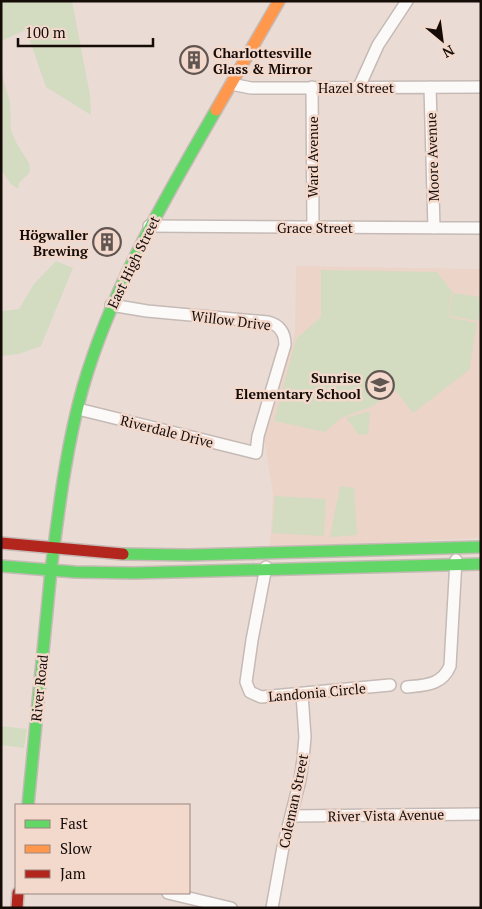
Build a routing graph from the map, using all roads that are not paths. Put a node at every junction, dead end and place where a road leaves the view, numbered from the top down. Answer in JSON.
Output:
{"nodes":[{"id":1,"x":279,"y":1,"type":"edge"},
{"id":2,"x":407,"y":1,"type":"edge"},
{"id":3,"x":231,"y":84,"type":"junction"},
{"id":4,"x":359,"y":86,"type":"junction"},
{"id":5,"x":312,"y":87,"type":"junction"},
{"id":6,"x":430,"y":87,"type":"junction"},
{"id":7,"x":481,"y":87,"type":"edge"},
{"id":8,"x":149,"y":226,"type":"junction"},
{"id":9,"x":313,"y":227,"type":"junction"},
{"id":10,"x":434,"y":228,"type":"junction"},
{"id":11,"x":481,"y":228,"type":"edge"},
{"id":12,"x":111,"y":305,"type":"junction"},
{"id":13,"x":78,"y":409,"type":"junction"},
{"id":14,"x":256,"y":453,"type":"joint"},
{"id":15,"x":6,"y":544,"type":"edge"},
{"id":16,"x":481,"y":547,"type":"edge"},
{"id":17,"x":54,"y":548,"type":"junction"},
{"id":18,"x":457,"y":548,"type":"junction"},
{"id":19,"x":269,"y":553,"type":"junction"},
{"id":20,"x":481,"y":564,"type":"edge"},
{"id":21,"x":456,"y":565,"type":"junction"},
{"id":22,"x":4,"y":566,"type":"edge"},
{"id":23,"x":51,"y":570,"type":"junction"},
{"id":24,"x":265,"y":570,"type":"junction"},
{"id":25,"x":390,"y":686,"type":"dead end"},
{"id":26,"x":407,"y":687,"type":"dead end"},
{"id":27,"x":302,"y":694,"type":"junction"},
{"id":28,"x":28,"y":804,"type":"edge"},
{"id":29,"x":481,"y":814,"type":"edge"},
{"id":30,"x":291,"y":816,"type":"junction"},
{"id":31,"x":18,"y":894,"type":"edge"},
{"id":32,"x":172,"y":894,"type":"edge"},
{"id":33,"x":16,"y":908,"type":"edge"},
{"id":34,"x":231,"y":908,"type":"edge"},
{"id":35,"x":272,"y":908,"type":"edge"}],
"edges":[{"from":1,"to":3,"type":"main road","name":"East High Street"},
{"from":2,"to":4,"type":"street"},
{"from":3,"to":5,"type":"street","name":"Hazel Street"},
{"from":3,"to":8,"type":"main road","name":"East High Street"},
{"from":4,"to":5,"type":"street","name":"Hazel Street"},
{"from":4,"to":6,"type":"street","name":"Hazel Street"},
{"from":5,"to":9,"type":"street","name":"Ward Avenue"},
{"from":6,"to":7,"type":"street","name":"Hazel Street"},
{"from":6,"to":10,"type":"street","name":"Moore Avenue"},
{"from":8,"to":9,"type":"street","name":"Grace Street"},
{"from":8,"to":12,"type":"main road","name":"East High Street"},
{"from":9,"to":10,"type":"street","name":"Grace Street"},
{"from":10,"to":11,"type":"street","name":"Grace Street"},
{"from":12,"to":13,"type":"main road","name":"East High Street"},
{"from":12,"to":14,"type":"street","name":"Willow Drive"},
{"from":13,"to":14,"type":"street","name":"Riverdale Drive"},
{"from":13,"to":17,"type":"main road","name":"East High Street"},
{"from":15,"to":17,"type":"main road"},
{"from":16,"to":18,"type":"main road"},
{"from":17,"to":19,"type":"main road"},
{"from":17,"to":23,"type":"main road","name":"River Road"},
{"from":18,"to":19,"type":"main road"},
{"from":18,"to":21,"type":"street"},
{"from":19,"to":24,"type":"street"},
{"from":20,"to":21,"type":"main road"},
{"from":21,"to":24,"type":"main road"},
{"from":21,"to":26,"type":"street"},
{"from":22,"to":23,"type":"main road"},
{"from":23,"to":24,"type":"main road"},
{"from":23,"to":28,"type":"main road","name":"River Road"},
{"from":24,"to":27,"type":"street","name":"Landonia Circle"},
{"from":25,"to":27,"type":"street","name":"Landonia Circle"},
{"from":27,"to":30,"type":"street","name":"Coleman Street"},
{"from":29,"to":30,"type":"street","name":"River Vista Avenue"},
{"from":30,"to":35,"type":"street","name":"Coleman Street"},
{"from":31,"to":33,"type":"main road"},
{"from":32,"to":34,"type":"street"}]}
